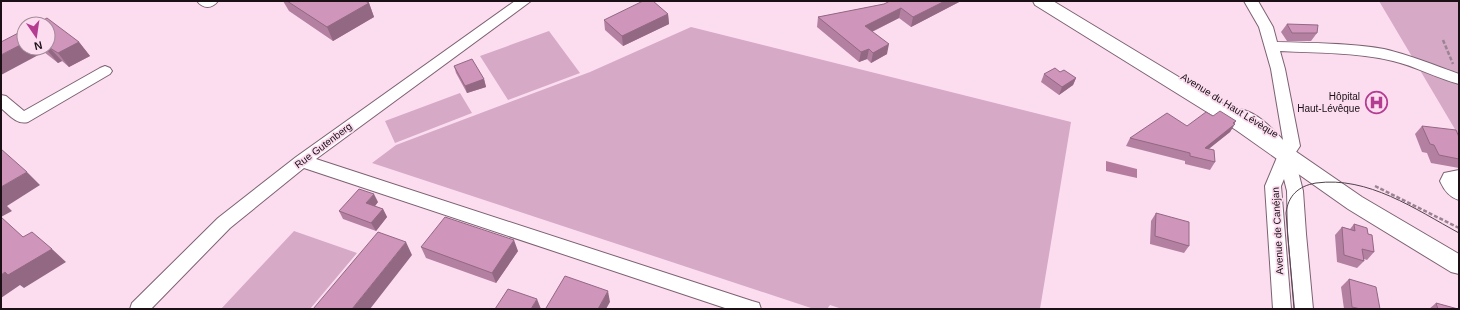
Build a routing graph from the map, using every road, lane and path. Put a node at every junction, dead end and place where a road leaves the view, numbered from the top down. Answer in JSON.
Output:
{"nodes":[{"id":1,"x":204,"y":1,"type":"edge"},
{"id":2,"x":211,"y":1,"type":"edge"},
{"id":3,"x":524,"y":1,"type":"edge"},
{"id":4,"x":1041,"y":1,"type":"edge"},
{"id":5,"x":1049,"y":1,"type":"edge"},
{"id":6,"x":1057,"y":1,"type":"edge"},
{"id":7,"x":1251,"y":1,"type":"edge"},
{"id":8,"x":1443,"y":40,"type":"dead end"},
{"id":9,"x":1272,"y":46,"type":"junction"},
{"id":10,"x":105,"y":72,"type":"dead end"},
{"id":11,"x":1459,"y":79,"type":"edge"},
{"id":12,"x":1459,"y":87,"type":"edge"},
{"id":13,"x":1,"y":100,"type":"edge"},
{"id":14,"x":1289,"y":150,"type":"junction"},
{"id":15,"x":302,"y":161,"type":"junction"},
{"id":16,"x":1459,"y":176,"type":"edge"},
{"id":17,"x":1375,"y":186,"type":"dead end"},
{"id":18,"x":1459,"y":194,"type":"edge"},
{"id":19,"x":1459,"y":228,"type":"edge"},
{"id":20,"x":1459,"y":255,"type":"edge"},
{"id":21,"x":1459,"y":265,"type":"edge"},
{"id":22,"x":139,"y":309,"type":"edge"},
{"id":23,"x":752,"y":309,"type":"edge"},
{"id":24,"x":1282,"y":309,"type":"edge"},
{"id":25,"x":1304,"y":309,"type":"edge"}],
"edges":[{"from":1,"to":2,"type":"street"},
{"from":3,"to":15,"type":"street","name":"Rue Gutenberg"},
{"from":4,"to":14,"type":"main road","name":"Avenue du Haut Lévèque"},
{"from":5,"to":14,"type":"street","name":"Avenue du Haut Lévèque"},
{"from":6,"to":14,"type":"main road","name":"Avenue du Haut Lévèque"},
{"from":7,"to":9,"type":"street","name":"Avenue de Canéjan"},
{"from":8,"to":11,"type":"path"},
{"from":9,"to":11,"type":"street"},
{"from":9,"to":14,"type":"street","name":"Avenue de Canéjan"},
{"from":10,"to":13,"type":"street"},
{"from":11,"to":12,"type":"street"},
{"from":14,"to":20,"type":"main road","name":"Avenue du Haut Lévèque"},
{"from":14,"to":21,"type":"main road","name":"Avenue du Haut Lévèque"},
{"from":14,"to":24,"type":"street","name":"Avenue de Canéjan"},
{"from":14,"to":25,"type":"street","name":"Avenue de Canéjan"},
{"from":15,"to":22,"type":"street","name":"Rue Gutenberg"},
{"from":15,"to":23,"type":"street"},
{"from":16,"to":18,"type":"street"},
{"from":17,"to":19,"type":"path"}]}
